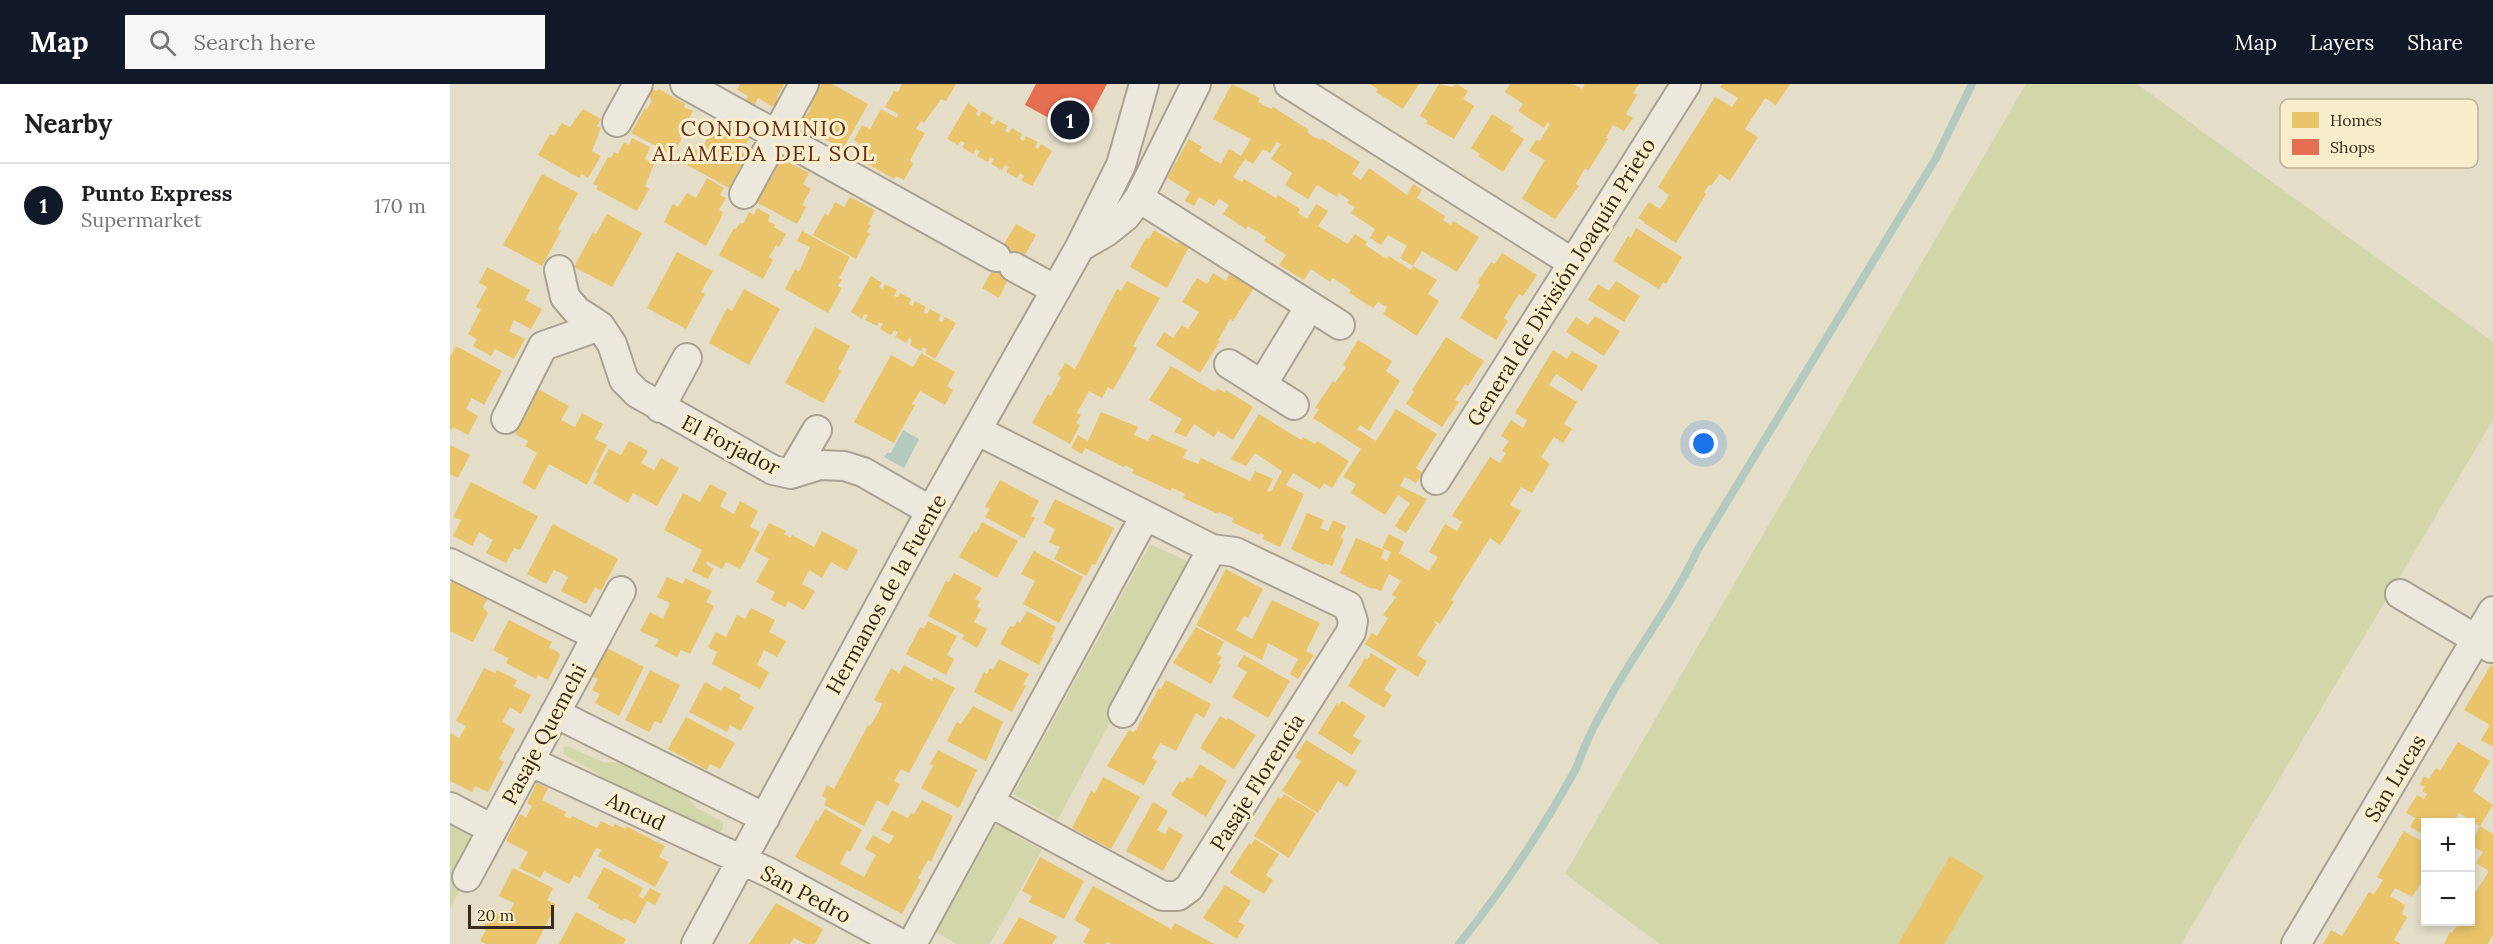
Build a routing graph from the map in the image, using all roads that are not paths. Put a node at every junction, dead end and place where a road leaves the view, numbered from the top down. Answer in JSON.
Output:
{"nodes":[{"id":1,"x":638,"y":84,"type":"edge"},
{"id":2,"x":685,"y":84,"type":"edge"},
{"id":3,"x":804,"y":84,"type":"edge"},
{"id":4,"x":1144,"y":84,"type":"edge"},
{"id":5,"x":1196,"y":84,"type":"edge"},
{"id":6,"x":1289,"y":84,"type":"edge"},
{"id":7,"x":1686,"y":84,"type":"edge"},
{"id":8,"x":617,"y":122,"type":"dead end"},
{"id":9,"x":776,"y":135,"type":"junction"},
{"id":10,"x":744,"y":194,"type":"dead end"},
{"id":11,"x":1139,"y":198,"type":"junction"},
{"id":12,"x":1080,"y":247,"type":"junction"},
{"id":13,"x":1573,"y":263,"type":"junction"},
{"id":14,"x":559,"y":270,"type":"dead end"},
{"id":15,"x":1056,"y":290,"type":"junction"},
{"id":16,"x":1310,"y":306,"type":"junction"},
{"id":17,"x":1340,"y":325,"type":"dead end"},
{"id":18,"x":600,"y":326,"type":"junction"},
{"id":19,"x":687,"y":358,"type":"dead end"},
{"id":20,"x":1229,"y":364,"type":"dead end"},
{"id":21,"x":1262,"y":385,"type":"junction"},
{"id":22,"x":1294,"y":405,"type":"dead end"},
{"id":23,"x":660,"y":408,"type":"junction"},
{"id":24,"x":506,"y":419,"type":"dead end"},
{"id":25,"x":817,"y":430,"type":"dead end"},
{"id":26,"x":978,"y":431,"type":"junction"},
{"id":27,"x":791,"y":474,"type":"junction"},
{"id":28,"x":1437,"y":480,"type":"dead end"},
{"id":29,"x":931,"y":511,"type":"junction"},
{"id":30,"x":1145,"y":516,"type":"junction"},
{"id":31,"x":1212,"y":549,"type":"junction"},
{"id":32,"x":450,"y":563,"type":"edge"},
{"id":33,"x":621,"y":591,"type":"dead end"},
{"id":34,"x":2400,"y":594,"type":"dead end"},
{"id":35,"x":2493,"y":611,"type":"edge"},
{"id":36,"x":597,"y":636,"type":"junction"},
{"id":37,"x":2485,"y":644,"type":"edge"},
{"id":38,"x":555,"y":712,"type":"junction"},
{"id":39,"x":1123,"y":713,"type":"dead end"},
{"id":40,"x":529,"y":761,"type":"junction"},
{"id":41,"x":989,"y":802,"type":"junction"},
{"id":42,"x":450,"y":807,"type":"edge"},
{"id":43,"x":765,"y":818,"type":"junction"},
{"id":44,"x":492,"y":829,"type":"junction"},
{"id":45,"x":742,"y":861,"type":"junction"},
{"id":46,"x":467,"y":877,"type":"dead end"},
{"id":47,"x":696,"y":944,"type":"edge"},
{"id":48,"x":901,"y":944,"type":"edge"},
{"id":49,"x":912,"y":944,"type":"edge"},
{"id":50,"x":2296,"y":944,"type":"edge"}],
"edges":[{"from":1,"to":8,"type":"street"},
{"from":2,"to":9,"type":"street"},
{"from":3,"to":9,"type":"street"},
{"from":4,"to":12,"type":"street","name":"Hermanos de la Fuente"},
{"from":5,"to":11,"type":"street"},
{"from":6,"to":13,"type":"street"},
{"from":7,"to":13,"type":"street","name":"General de División Joaquín Prieto"},
{"from":9,"to":10,"type":"street"},
{"from":9,"to":15,"type":"street"},
{"from":11,"to":12,"type":"street"},
{"from":11,"to":16,"type":"street"},
{"from":12,"to":15,"type":"street","name":"Hermanos de la Fuente"},
{"from":13,"to":28,"type":"street","name":"General de División Joaquín Prieto"},
{"from":14,"to":18,"type":"street"},
{"from":15,"to":26,"type":"street","name":"Hermanos de la Fuente"},
{"from":16,"to":17,"type":"street"},
{"from":16,"to":21,"type":"street"},
{"from":18,"to":23,"type":"street","name":"El Forjador"},
{"from":18,"to":24,"type":"street"},
{"from":19,"to":23,"type":"street"},
{"from":20,"to":21,"type":"street"},
{"from":21,"to":22,"type":"street"},
{"from":23,"to":27,"type":"street","name":"El Forjador"},
{"from":25,"to":27,"type":"street"},
{"from":26,"to":29,"type":"street","name":"Hermanos de la Fuente"},
{"from":26,"to":30,"type":"street","name":"Pasaje Florencia"},
{"from":27,"to":29,"type":"street","name":"El Forjador"},
{"from":29,"to":43,"type":"street","name":"Hermanos de la Fuente"},
{"from":30,"to":31,"type":"street","name":"Pasaje Florencia"},
{"from":30,"to":41,"type":"street"},
{"from":31,"to":39,"type":"street"},
{"from":31,"to":41,"type":"street","name":"Pasaje Florencia"},
{"from":32,"to":36,"type":"street"},
{"from":33,"to":36,"type":"street","name":"Pasaje Quemchi"},
{"from":34,"to":37,"type":"street"},
{"from":35,"to":37,"type":"street","name":"San Lucas"},
{"from":36,"to":38,"type":"street","name":"Pasaje Quemchi"},
{"from":37,"to":50,"type":"street","name":"San Lucas"},
{"from":38,"to":40,"type":"street","name":"Pasaje Quemchi"},
{"from":38,"to":43,"type":"street"},
{"from":40,"to":44,"type":"street","name":"Pasaje Quemchi"},
{"from":40,"to":45,"type":"street","name":"Ancud"},
{"from":41,"to":49,"type":"street"},
{"from":42,"to":44,"type":"street"},
{"from":43,"to":45,"type":"street","name":"Hermanos de la Fuente"},
{"from":44,"to":46,"type":"street","name":"Pasaje Quemchi"},
{"from":45,"to":47,"type":"street","name":"Hermanos de la Fuente"},
{"from":45,"to":48,"type":"street","name":"San Pedro"}]}
